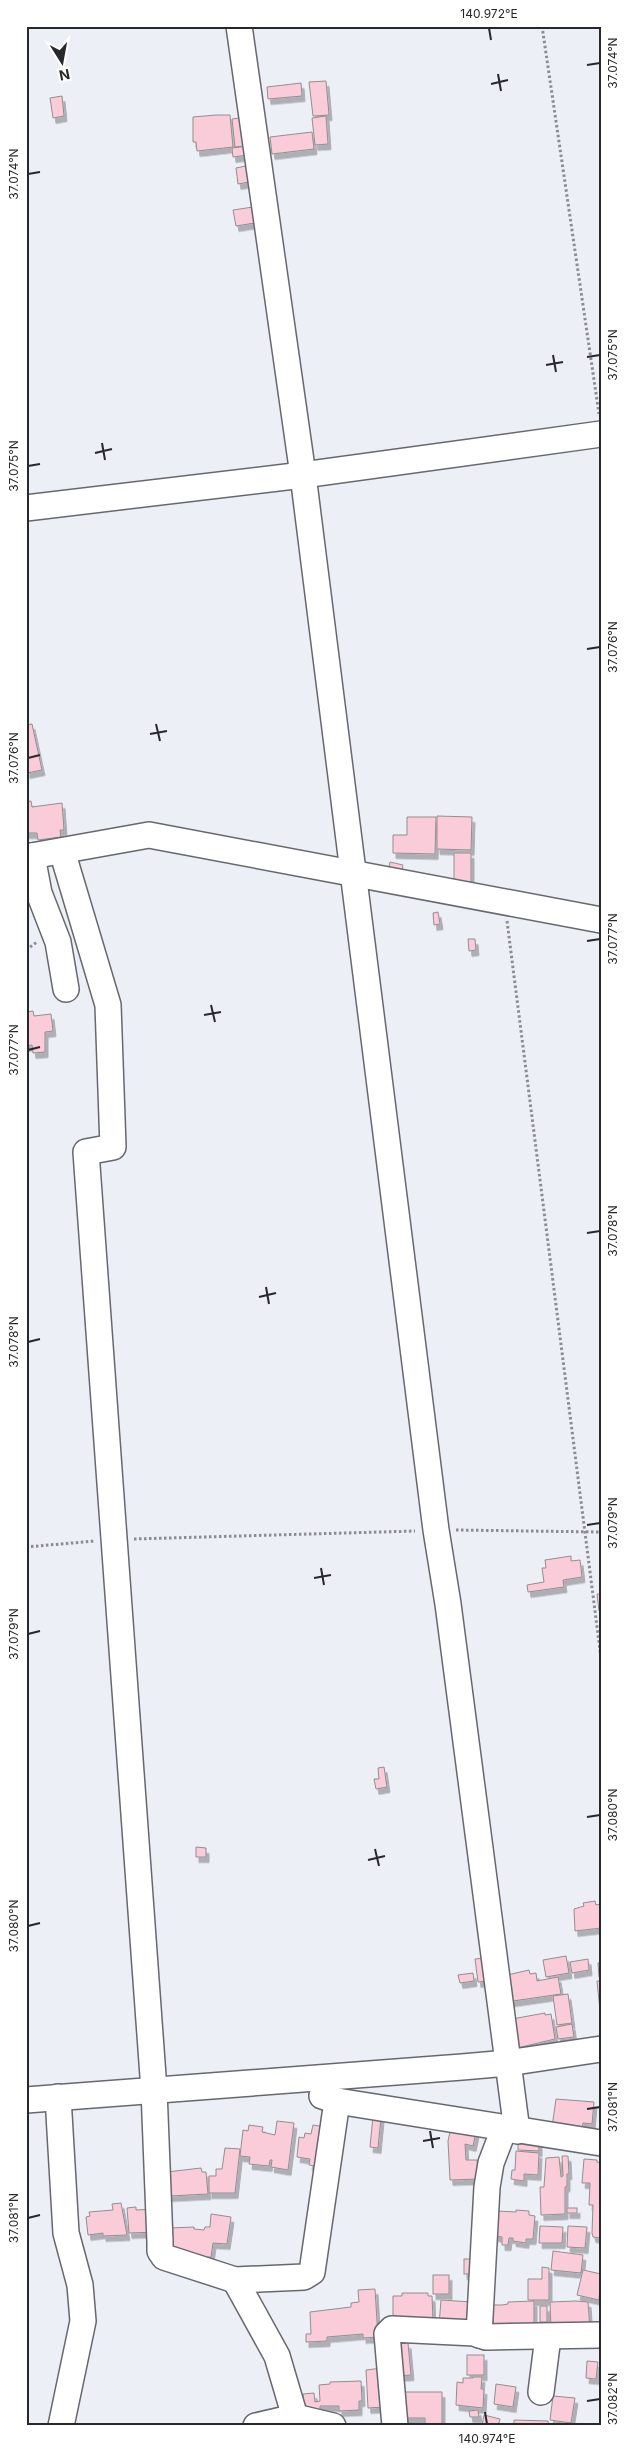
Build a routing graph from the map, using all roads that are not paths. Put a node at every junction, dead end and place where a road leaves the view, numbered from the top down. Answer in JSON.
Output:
{"nodes":[{"id":1,"x":239,"y":26,"type":"edge"},
{"id":2,"x":601,"y":434,"type":"edge"},
{"id":3,"x":304,"y":475,"type":"junction"},
{"id":4,"x":26,"y":508,"type":"edge"},
{"id":5,"x":62,"y":850,"type":"junction"},
{"id":6,"x":29,"y":856,"type":"edge"},
{"id":7,"x":352,"y":874,"type":"junction"},
{"id":8,"x":601,"y":920,"type":"edge"},
{"id":9,"x":66,"y":989,"type":"dead end"},
{"id":10,"x":601,"y":2048,"type":"edge"},
{"id":11,"x":508,"y":2063,"type":"junction"},
{"id":12,"x":274,"y":2081,"type":"junction"},
{"id":13,"x":154,"y":2090,"type":"junction"},
{"id":14,"x":58,"y":2097,"type":"junction"},
{"id":15,"x":26,"y":2100,"type":"edge"},
{"id":16,"x":337,"y":2101,"type":"junction"},
{"id":17,"x":510,"y":2130,"type":"junction"},
{"id":18,"x":601,"y":2143,"type":"edge"},
{"id":19,"x":236,"y":2280,"type":"junction"},
{"id":20,"x":479,"y":2335,"type":"junction"},
{"id":21,"x":601,"y":2335,"type":"edge"},
{"id":22,"x":548,"y":2337,"type":"junction"},
{"id":23,"x":541,"y":2392,"type":"dead end"},
{"id":24,"x":293,"y":2421,"type":"edge"},
{"id":25,"x":61,"y":2426,"type":"edge"},
{"id":26,"x":256,"y":2426,"type":"edge"},
{"id":27,"x":332,"y":2426,"type":"edge"},
{"id":28,"x":395,"y":2426,"type":"edge"}],
"edges":[{"from":1,"to":3,"type":"street"},
{"from":2,"to":3,"type":"street"},
{"from":3,"to":4,"type":"street"},
{"from":3,"to":7,"type":"street"},
{"from":5,"to":6,"type":"street"},
{"from":5,"to":7,"type":"street"},
{"from":5,"to":13,"type":"street"},
{"from":6,"to":9,"type":"street"},
{"from":7,"to":8,"type":"street"},
{"from":7,"to":11,"type":"street"},
{"from":10,"to":11,"type":"street"},
{"from":11,"to":12,"type":"street"},
{"from":11,"to":17,"type":"street"},
{"from":12,"to":13,"type":"street"},
{"from":12,"to":16,"type":"street"},
{"from":13,"to":14,"type":"street"},
{"from":13,"to":19,"type":"street"},
{"from":14,"to":15,"type":"street"},
{"from":14,"to":25,"type":"street"},
{"from":16,"to":17,"type":"street"},
{"from":16,"to":19,"type":"street"},
{"from":17,"to":18,"type":"street"},
{"from":17,"to":20,"type":"street"},
{"from":19,"to":24,"type":"street"},
{"from":20,"to":22,"type":"street"},
{"from":20,"to":28,"type":"street"},
{"from":21,"to":22,"type":"street"},
{"from":22,"to":23,"type":"street"},
{"from":24,"to":26,"type":"street"},
{"from":24,"to":27,"type":"street"}]}
